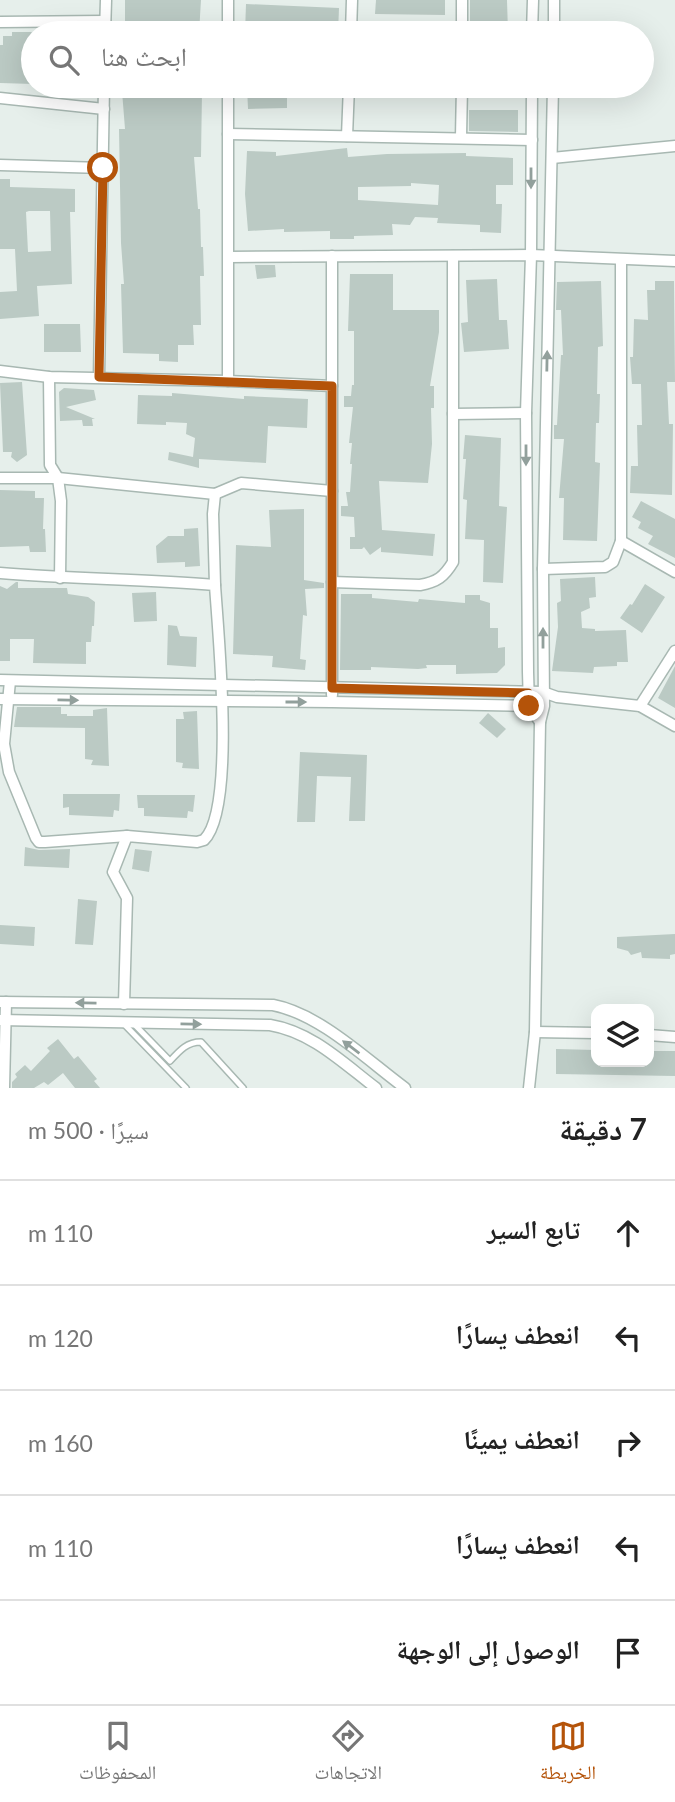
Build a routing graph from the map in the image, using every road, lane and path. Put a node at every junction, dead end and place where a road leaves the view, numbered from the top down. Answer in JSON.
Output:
{"nodes":[{"id":1,"x":106,"y":0,"type":"edge"},
{"id":2,"x":228,"y":0,"type":"edge"},
{"id":3,"x":352,"y":0,"type":"edge"},
{"id":4,"x":462,"y":0,"type":"edge"},
{"id":5,"x":533,"y":0,"type":"edge"},
{"id":6,"x":554,"y":0,"type":"edge"},
{"id":7,"x":105,"y":21,"type":"edge"},
{"id":8,"x":228,"y":21,"type":"edge"},
{"id":9,"x":351,"y":21,"type":"edge"},
{"id":10,"x":462,"y":21,"type":"edge"},
{"id":11,"x":532,"y":21,"type":"edge"},
{"id":12,"x":554,"y":21,"type":"edge"},
{"id":13,"x":0,"y":22,"type":"edge"},
{"id":14,"x":21,"y":23,"type":"edge"},
{"id":15,"x":0,"y":98,"type":"edge"},
{"id":16,"x":104,"y":98,"type":"edge"},
{"id":17,"x":228,"y":98,"type":"edge"},
{"id":18,"x":349,"y":98,"type":"edge"},
{"id":19,"x":461,"y":98,"type":"edge"},
{"id":20,"x":532,"y":98,"type":"edge"},
{"id":21,"x":553,"y":98,"type":"edge"},
{"id":22,"x":104,"y":109,"type":"junction"},
{"id":23,"x":228,"y":134,"type":"junction"},
{"id":24,"x":347,"y":136,"type":"junction"},
{"id":25,"x":461,"y":137,"type":"junction"},
{"id":26,"x":531,"y":140,"type":"junction"},
{"id":27,"x":675,"y":146,"type":"edge"},
{"id":28,"x":552,"y":158,"type":"junction"},
{"id":29,"x":0,"y":165,"type":"edge"},
{"id":30,"x":103,"y":168,"type":"junction"},
{"id":31,"x":531,"y":255,"type":"junction"},
{"id":32,"x":332,"y":256,"type":"junction"},
{"id":33,"x":453,"y":256,"type":"junction"},
{"id":34,"x":229,"y":257,"type":"junction"},
{"id":35,"x":550,"y":257,"type":"junction"},
{"id":36,"x":621,"y":261,"type":"junction"},
{"id":37,"x":675,"y":261,"type":"edge"},
{"id":38,"x":0,"y":371,"type":"edge"},
{"id":39,"x":49,"y":377,"type":"junction"},
{"id":40,"x":99,"y":377,"type":"junction"},
{"id":41,"x":228,"y":381,"type":"junction"},
{"id":42,"x":332,"y":386,"type":"junction"},
{"id":43,"x":526,"y":413,"type":"junction"},
{"id":44,"x":453,"y":414,"type":"junction"},
{"id":45,"x":0,"y":478,"type":"edge"},
{"id":46,"x":58,"y":478,"type":"junction"},
{"id":47,"x":332,"y":491,"type":"junction"},
{"id":48,"x":215,"y":494,"type":"junction"},
{"id":49,"x":621,"y":541,"type":"junction"},
{"id":50,"x":543,"y":569,"type":"junction"},
{"id":51,"x":675,"y":572,"type":"edge"},
{"id":52,"x":0,"y":573,"type":"edge"},
{"id":53,"x":60,"y":578,"type":"junction"},
{"id":54,"x":332,"y":582,"type":"junction"},
{"id":55,"x":215,"y":585,"type":"junction"},
{"id":56,"x":675,"y":651,"type":"edge"},
{"id":57,"x":5,"y":680,"type":"edge"},
{"id":58,"x":169,"y":685,"type":"junction"},
{"id":59,"x":222,"y":686,"type":"junction"},
{"id":60,"x":332,"y":688,"type":"junction"},
{"id":61,"x":543,"y":692,"type":"junction"},
{"id":62,"x":528,"y":693,"type":"junction"},
{"id":63,"x":558,"y":697,"type":"junction"},
{"id":64,"x":4,"y":699,"type":"edge"},
{"id":65,"x":169,"y":701,"type":"junction"},
{"id":66,"x":221,"y":701,"type":"junction"},
{"id":67,"x":332,"y":702,"type":"junction"},
{"id":68,"x":529,"y":706,"type":"junction"},
{"id":69,"x":544,"y":706,"type":"junction"},
{"id":70,"x":640,"y":706,"type":"junction"},
{"id":71,"x":540,"y":722,"type":"junction"},
{"id":72,"x":675,"y":726,"type":"edge"},
{"id":73,"x":127,"y":836,"type":"junction"},
{"id":74,"x":3,"y":1002,"type":"edge"},
{"id":75,"x":124,"y":1004,"type":"junction"},
{"id":76,"x":145,"y":1005,"type":"junction"},
{"id":77,"x":3,"y":1020,"type":"edge"},
{"id":78,"x":134,"y":1023,"type":"junction"},
{"id":79,"x":535,"y":1032,"type":"junction"},
{"id":80,"x":591,"y":1033,"type":"edge"},
{"id":81,"x":654,"y":1035,"type":"edge"},
{"id":82,"x":675,"y":1037,"type":"edge"},
{"id":83,"x":4,"y":1088,"type":"edge"},
{"id":84,"x":186,"y":1088,"type":"edge"},
{"id":85,"x":243,"y":1088,"type":"edge"},
{"id":86,"x":376,"y":1088,"type":"edge"},
{"id":87,"x":405,"y":1088,"type":"edge"},
{"id":88,"x":529,"y":1088,"type":"edge"}],
"edges":[{"from":1,"to":7,"type":"street"},
{"from":2,"to":8,"type":"street"},
{"from":3,"to":9,"type":"street"},
{"from":4,"to":10,"type":"street"},
{"from":5,"to":11,"type":"street"},
{"from":6,"to":12,"type":"street"},
{"from":13,"to":14,"type":"street"},
{"from":15,"to":22,"type":"street"},
{"from":16,"to":22,"type":"street"},
{"from":17,"to":23,"type":"street"},
{"from":18,"to":24,"type":"street"},
{"from":19,"to":25,"type":"street"},
{"from":20,"to":26,"type":"street"},
{"from":21,"to":28,"type":"street"},
{"from":22,"to":30,"type":"street"},
{"from":23,"to":24,"type":"street"},
{"from":23,"to":34,"type":"street"},
{"from":24,"to":25,"type":"street"},
{"from":25,"to":26,"type":"street"},
{"from":26,"to":31,"type":"street","one_way":true},
{"from":27,"to":28,"type":"street"},
{"from":28,"to":35,"type":"street"},
{"from":29,"to":30,"type":"street"},
{"from":30,"to":40,"type":"street"},
{"from":31,"to":33,"type":"street"},
{"from":31,"to":35,"type":"street"},
{"from":31,"to":43,"type":"street"},
{"from":32,"to":33,"type":"street"},
{"from":32,"to":34,"type":"street"},
{"from":32,"to":42,"type":"street"},
{"from":33,"to":44,"type":"street"},
{"from":34,"to":41,"type":"street"},
{"from":35,"to":36,"type":"street"},
{"from":50,"to":35,"type":"street","one_way":true},
{"from":36,"to":37,"type":"street"},
{"from":36,"to":49,"type":"street"},
{"from":38,"to":39,"type":"street"},
{"from":39,"to":40,"type":"street"},
{"from":39,"to":46,"type":"street"},
{"from":40,"to":41,"type":"street"},
{"from":41,"to":42,"type":"street"},
{"from":42,"to":47,"type":"street"},
{"from":43,"to":44,"type":"street"},
{"from":43,"to":62,"type":"street","one_way":true},
{"from":44,"to":54,"type":"street"},
{"from":45,"to":46,"type":"street"},
{"from":46,"to":48,"type":"street"},
{"from":46,"to":53,"type":"street"},
{"from":47,"to":48,"type":"street"},
{"from":47,"to":54,"type":"street"},
{"from":48,"to":55,"type":"street"},
{"from":49,"to":50,"type":"street"},
{"from":49,"to":51,"type":"street"},
{"from":61,"to":50,"type":"street","one_way":true},
{"from":52,"to":53,"type":"street"},
{"from":53,"to":55,"type":"street"},
{"from":54,"to":60,"type":"street"},
{"from":55,"to":59,"type":"street"},
{"from":56,"to":70,"type":"street"},
{"from":57,"to":58,"type":"street"},
{"from":57,"to":64,"type":"street"},
{"from":58,"to":59,"type":"street"},
{"from":58,"to":65,"type":"street"},
{"from":59,"to":60,"type":"street"},
{"from":59,"to":66,"type":"street"},
{"from":60,"to":62,"type":"street"},
{"from":60,"to":67,"type":"street"},
{"from":61,"to":62,"type":"street"},
{"from":61,"to":63,"type":"street"},
{"from":61,"to":69,"type":"street"},
{"from":62,"to":68,"type":"street"},
{"from":63,"to":69,"type":"street"},
{"from":63,"to":70,"type":"street"},
{"from":64,"to":65,"type":"street","one_way":true},
{"from":64,"to":73,"type":"street"},
{"from":65,"to":66,"type":"street"},
{"from":66,"to":67,"type":"street","one_way":true},
{"from":66,"to":73,"type":"street"},
{"from":67,"to":68,"type":"street"},
{"from":68,"to":69,"type":"street"},
{"from":68,"to":71,"type":"street"},
{"from":69,"to":71,"type":"street"},
{"from":70,"to":72,"type":"street"},
{"from":71,"to":79,"type":"street"},
{"from":73,"to":75,"type":"street"},
{"from":75,"to":74,"type":"street","one_way":true},
{"from":74,"to":77,"type":"street"},
{"from":75,"to":76,"type":"street"},
{"from":76,"to":78,"type":"street"},
{"from":87,"to":76,"type":"street","one_way":true},
{"from":77,"to":78,"type":"street"},
{"from":77,"to":83,"type":"street"},
{"from":78,"to":84,"type":"lane"},
{"from":78,"to":85,"type":"lane"},
{"from":78,"to":86,"type":"street","one_way":true},
{"from":79,"to":80,"type":"street"},
{"from":79,"to":88,"type":"street"},
{"from":81,"to":82,"type":"street"}]}
